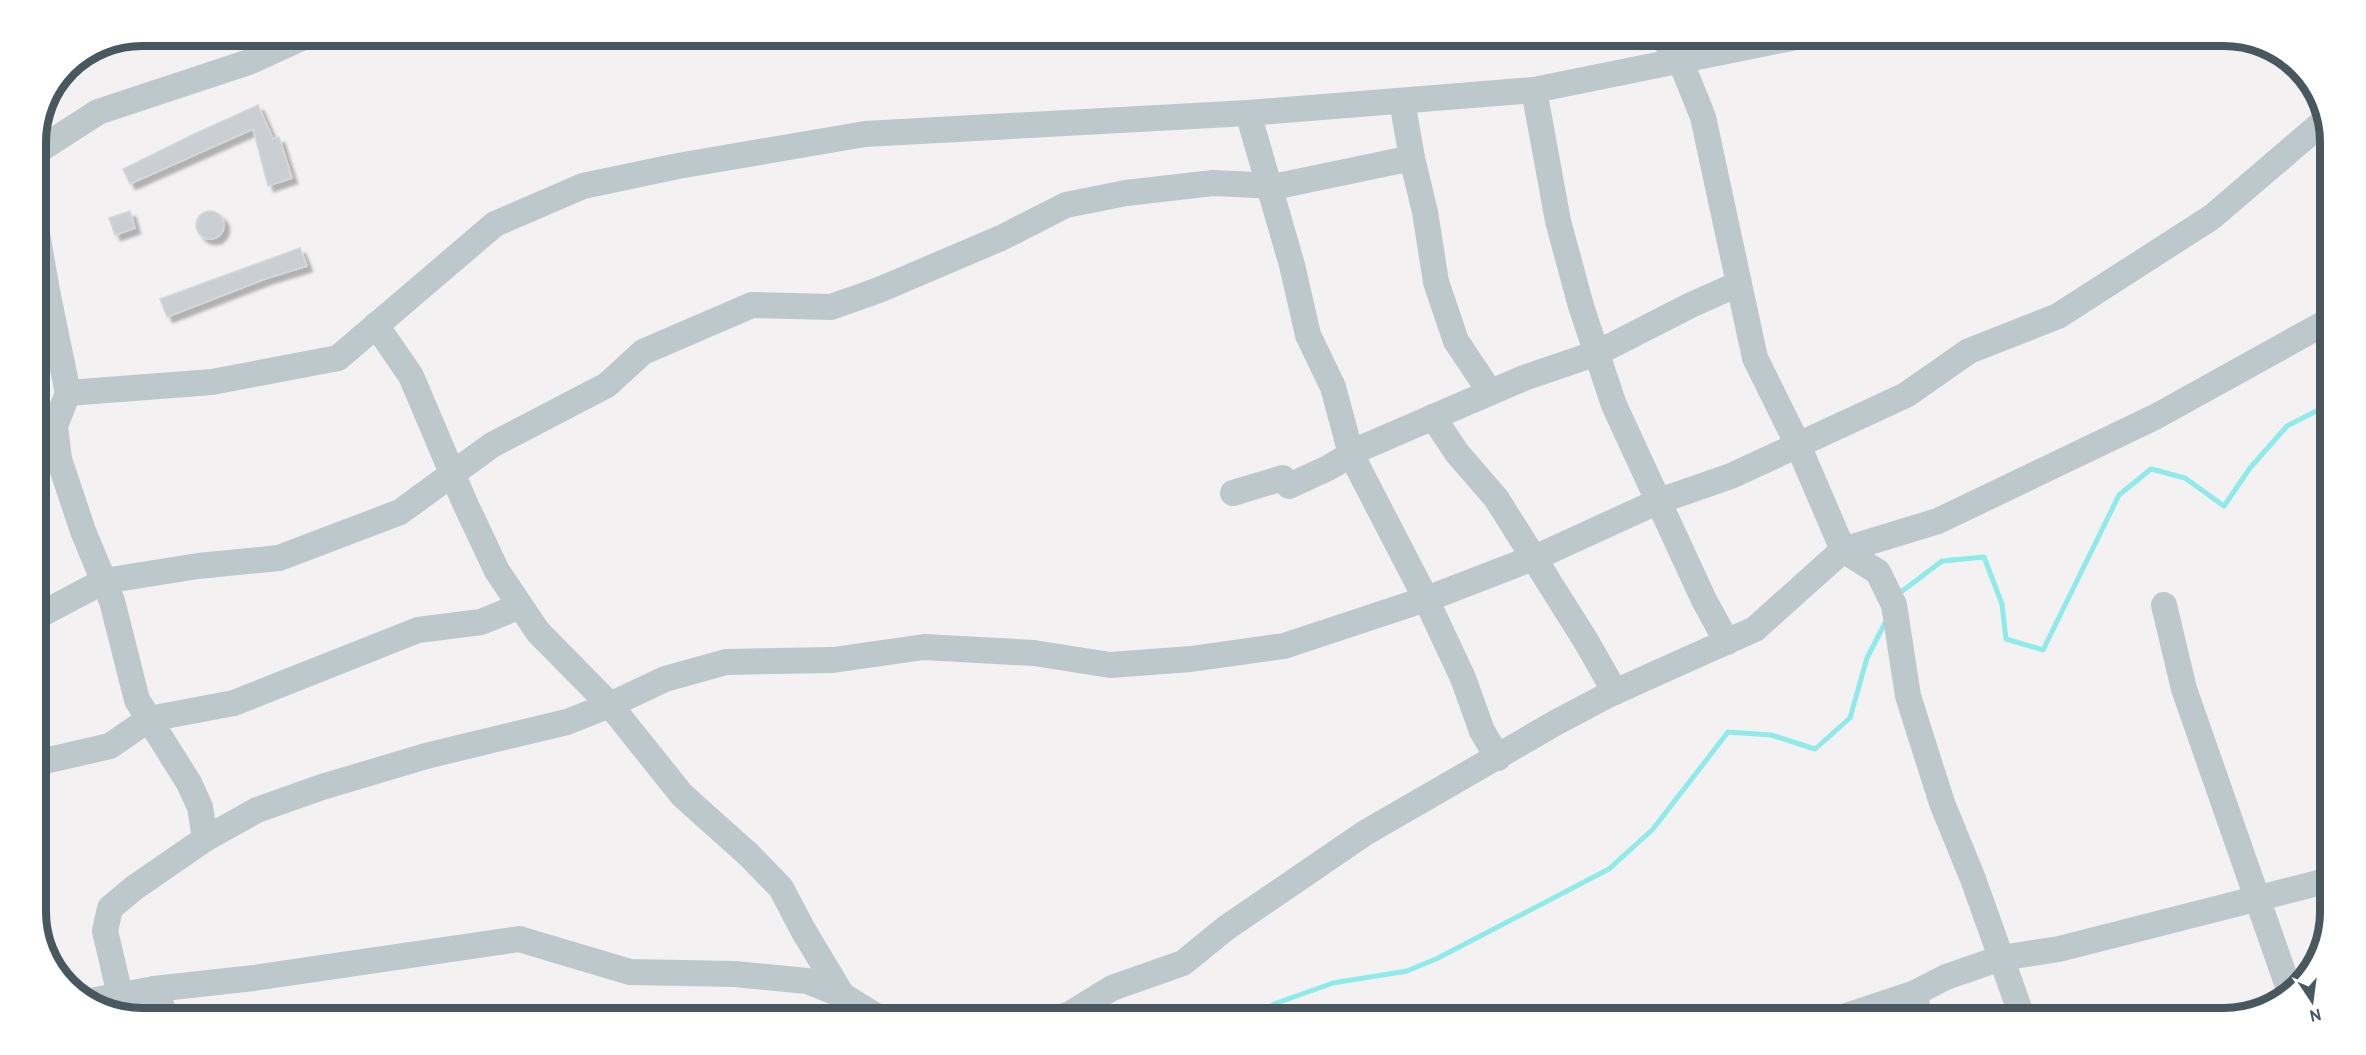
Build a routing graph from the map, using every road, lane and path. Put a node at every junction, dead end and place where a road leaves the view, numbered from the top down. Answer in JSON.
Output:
{"nodes":[{"id":1,"x":284,"y":46,"type":"edge"},
{"id":2,"x":1668,"y":46,"type":"edge"},
{"id":3,"x":1751,"y":46,"type":"edge"},
{"id":4,"x":1680,"y":60,"type":"junction"},
{"id":5,"x":1534,"y":90,"type":"junction"},
{"id":6,"x":1402,"y":101,"type":"junction"},
{"id":7,"x":1248,"y":113,"type":"junction"},
{"id":8,"x":2318,"y":126,"type":"edge"},
{"id":9,"x":47,"y":145,"type":"edge"},
{"id":10,"x":1412,"y":158,"type":"junction"},
{"id":11,"x":1269,"y":186,"type":"junction"},
{"id":12,"x":1738,"y":284,"type":"junction"},
{"id":13,"x":47,"y":315,"type":"edge"},
{"id":14,"x":376,"y":325,"type":"junction"},
{"id":15,"x":2319,"y":326,"type":"edge"},
{"id":16,"x":1597,"y":353,"type":"junction"},
{"id":17,"x":1490,"y":392,"type":"junction"},
{"id":18,"x":68,"y":393,"type":"junction"},
{"id":19,"x":1433,"y":417,"type":"junction"},
{"id":20,"x":1798,"y":445,"type":"junction"},
{"id":21,"x":1351,"y":454,"type":"junction"},
{"id":22,"x":452,"y":472,"type":"junction"},
{"id":23,"x":1233,"y":492,"type":"dead end"},
{"id":24,"x":1659,"y":501,"type":"junction"},
{"id":25,"x":1843,"y":550,"type":"junction"},
{"id":26,"x":1533,"y":558,"type":"junction"},
{"id":27,"x":104,"y":581,"type":"junction"},
{"id":28,"x":1426,"y":599,"type":"junction"},
{"id":29,"x":2164,"y":605,"type":"dead end"},
{"id":30,"x":520,"y":606,"type":"junction"},
{"id":31,"x":47,"y":611,"type":"edge"},
{"id":32,"x":1727,"y":642,"type":"junction"},
{"id":33,"x":1615,"y":692,"type":"junction"},
{"id":34,"x":610,"y":705,"type":"junction"},
{"id":35,"x":149,"y":719,"type":"junction"},
{"id":36,"x":1498,"y":758,"type":"junction"},
{"id":37,"x":47,"y":760,"type":"edge"},
{"id":38,"x":205,"y":839,"type":"junction"},
{"id":39,"x":2320,"y":883,"type":"edge"},
{"id":40,"x":2258,"y":898,"type":"junction"},
{"id":41,"x":2001,"y":958,"type":"junction"},
{"id":42,"x":2283,"y":971,"type":"edge"},
{"id":43,"x":154,"y":989,"type":"junction"},
{"id":44,"x":1915,"y":993,"type":"junction"},
{"id":45,"x":120,"y":995,"type":"junction"},
{"id":46,"x":842,"y":995,"type":"junction"},
{"id":47,"x":102,"y":999,"type":"edge"},
{"id":48,"x":162,"y":1008,"type":"edge"},
{"id":49,"x":863,"y":1008,"type":"edge"},
{"id":50,"x":1080,"y":1008,"type":"edge"},
{"id":51,"x":1870,"y":1008,"type":"edge"},
{"id":52,"x":1918,"y":1008,"type":"edge"},
{"id":53,"x":2019,"y":1008,"type":"edge"}],
"edges":[{"from":1,"to":9,"type":"street"},
{"from":2,"to":4,"type":"street"},
{"from":3,"to":4,"type":"street"},
{"from":4,"to":5,"type":"street"},
{"from":4,"to":12,"type":"street"},
{"from":5,"to":6,"type":"street"},
{"from":5,"to":16,"type":"street"},
{"from":6,"to":7,"type":"street"},
{"from":6,"to":10,"type":"street"},
{"from":7,"to":11,"type":"street"},
{"from":7,"to":14,"type":"street"},
{"from":8,"to":20,"type":"street"},
{"from":10,"to":11,"type":"street"},
{"from":10,"to":17,"type":"street"},
{"from":11,"to":21,"type":"street"},
{"from":11,"to":22,"type":"street"},
{"from":12,"to":16,"type":"street"},
{"from":12,"to":20,"type":"street"},
{"from":13,"to":18,"type":"street"},
{"from":14,"to":18,"type":"street"},
{"from":14,"to":22,"type":"street"},
{"from":15,"to":25,"type":"street"},
{"from":16,"to":17,"type":"street"},
{"from":16,"to":24,"type":"street"},
{"from":17,"to":19,"type":"street"},
{"from":18,"to":27,"type":"street"},
{"from":19,"to":21,"type":"street"},
{"from":19,"to":26,"type":"street"},
{"from":20,"to":24,"type":"street"},
{"from":20,"to":25,"type":"street"},
{"from":21,"to":23,"type":"street"},
{"from":21,"to":28,"type":"street"},
{"from":22,"to":27,"type":"street"},
{"from":22,"to":30,"type":"street"},
{"from":24,"to":26,"type":"street"},
{"from":24,"to":32,"type":"street"},
{"from":25,"to":32,"type":"street"},
{"from":25,"to":41,"type":"street"},
{"from":26,"to":28,"type":"street"},
{"from":26,"to":33,"type":"street"},
{"from":27,"to":31,"type":"street"},
{"from":27,"to":35,"type":"street"},
{"from":28,"to":34,"type":"street"},
{"from":28,"to":36,"type":"street"},
{"from":29,"to":40,"type":"street"},
{"from":30,"to":34,"type":"street"},
{"from":30,"to":35,"type":"street"},
{"from":32,"to":33,"type":"street"},
{"from":33,"to":36,"type":"street"},
{"from":34,"to":38,"type":"street"},
{"from":34,"to":46,"type":"street"},
{"from":35,"to":37,"type":"street"},
{"from":35,"to":38,"type":"street"},
{"from":36,"to":50,"type":"street"},
{"from":38,"to":45,"type":"street"},
{"from":39,"to":40,"type":"street"},
{"from":40,"to":41,"type":"street"},
{"from":40,"to":42,"type":"street"},
{"from":41,"to":44,"type":"street"},
{"from":41,"to":53,"type":"street"},
{"from":43,"to":45,"type":"street"},
{"from":43,"to":46,"type":"street"},
{"from":43,"to":48,"type":"street"},
{"from":44,"to":51,"type":"street"},
{"from":44,"to":52,"type":"street"},
{"from":45,"to":47,"type":"street"},
{"from":46,"to":49,"type":"street"}]}
